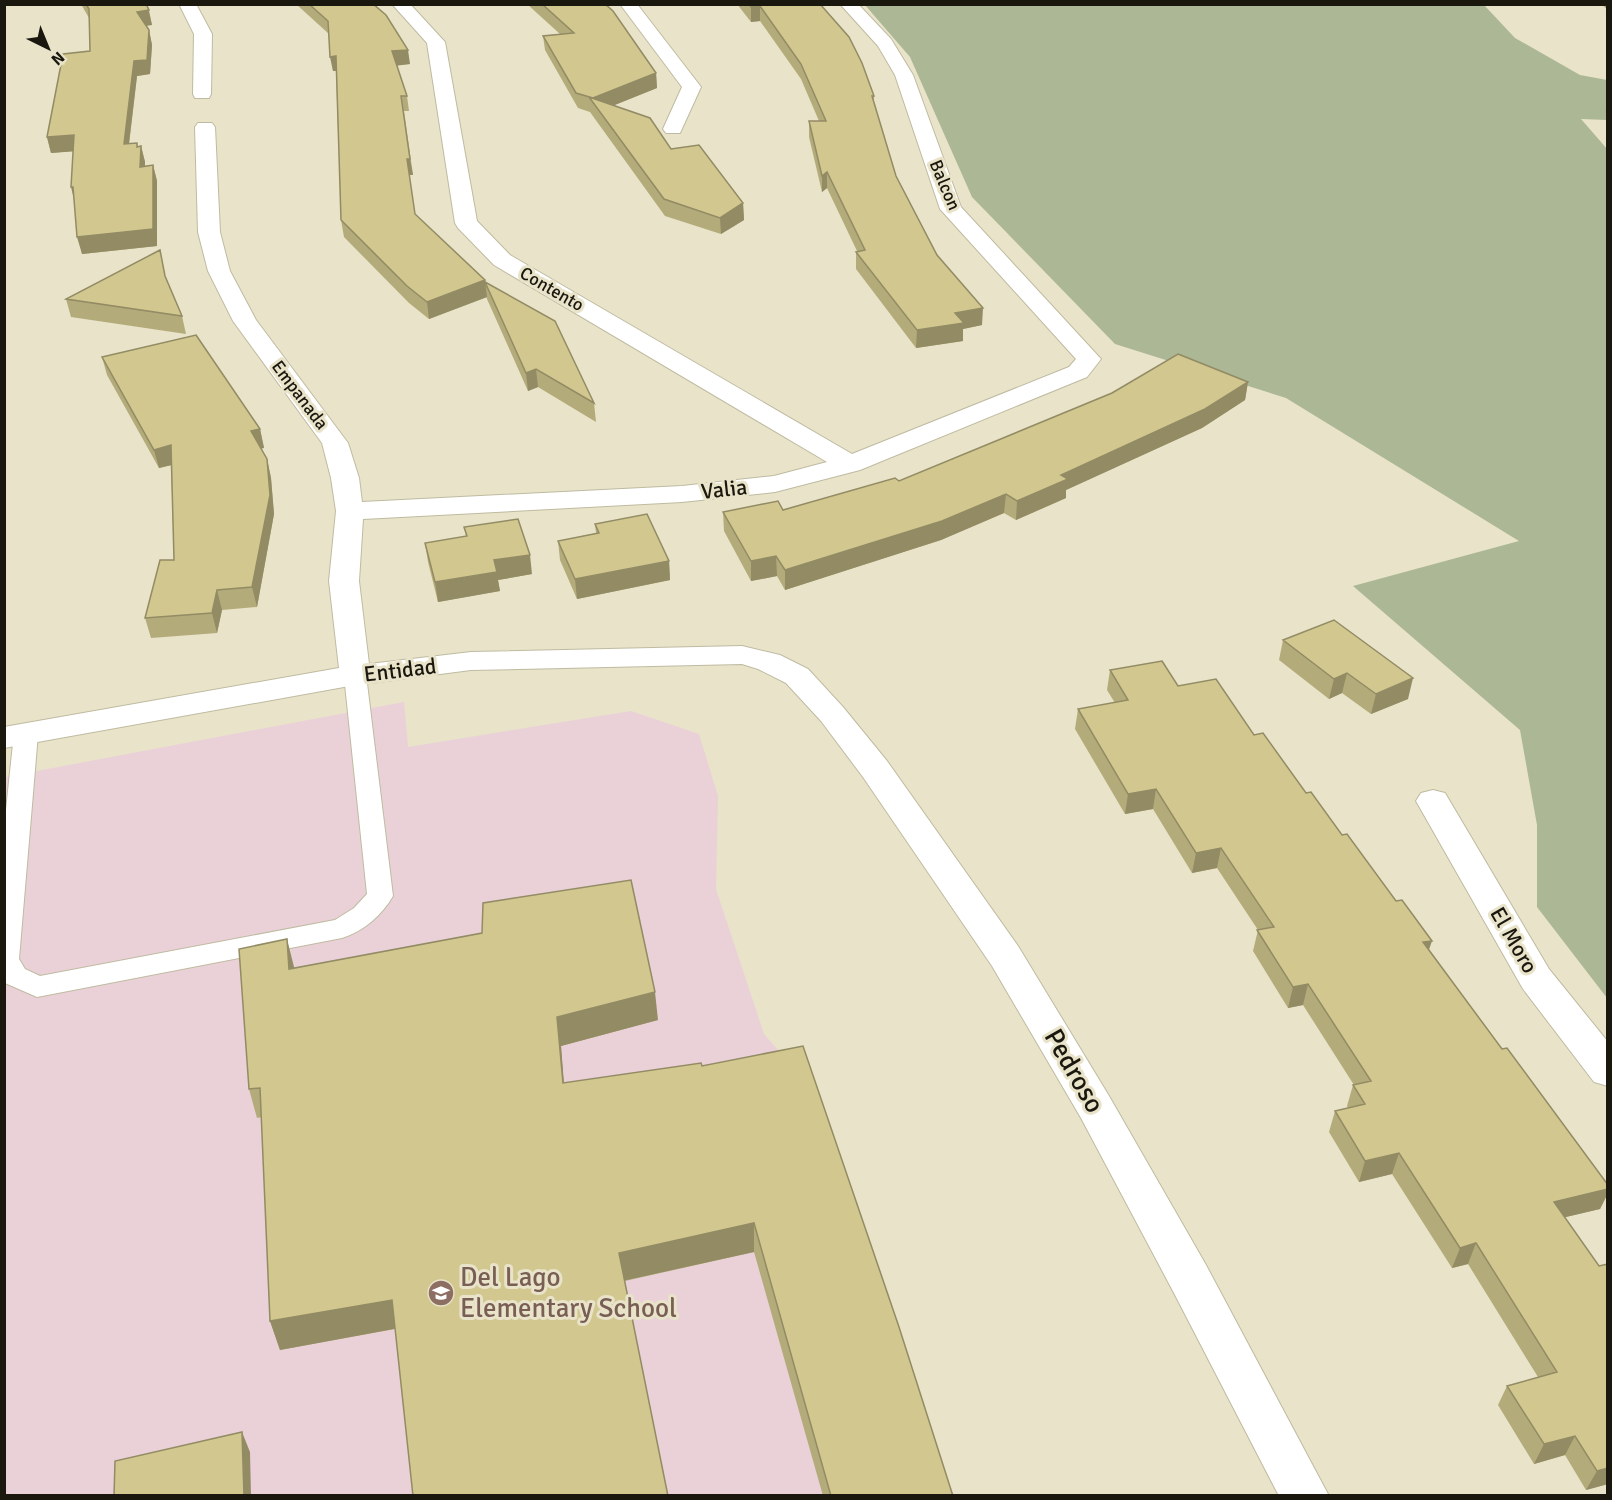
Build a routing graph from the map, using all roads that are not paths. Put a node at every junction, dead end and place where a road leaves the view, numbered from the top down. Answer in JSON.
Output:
{"nodes":[{"id":1,"x":187,"y":4,"type":"edge"},
{"id":2,"x":400,"y":4,"type":"edge"},
{"id":3,"x":627,"y":4,"type":"edge"},
{"id":4,"x":848,"y":4,"type":"edge"},
{"id":5,"x":202,"y":94,"type":"dead end"},
{"id":6,"x":205,"y":127,"type":"dead end"},
{"id":7,"x":673,"y":129,"type":"dead end"},
{"id":8,"x":1078,"y":372,"type":"joint"},
{"id":9,"x":850,"y":464,"type":"junction"},
{"id":10,"x":350,"y":511,"type":"junction"},
{"id":11,"x":355,"y":675,"type":"junction"},
{"id":12,"x":797,"y":676,"type":"joint"},
{"id":13,"x":15,"y":736,"type":"edge"},
{"id":14,"x":1433,"y":801,"type":"dead end"},
{"id":15,"x":1608,"y":1071,"type":"edge"},
{"id":16,"x":1305,"y":1496,"type":"edge"}],
"edges":[{"from":1,"to":5,"type":"street"},
{"from":2,"to":9,"type":"street","name":"Contento"},
{"from":3,"to":7,"type":"street"},
{"from":4,"to":8,"type":"street","name":"Balcon"},
{"from":6,"to":10,"type":"street","name":"Empanada"},
{"from":8,"to":9,"type":"street","name":"Valia"},
{"from":9,"to":10,"type":"street","name":"Valia"},
{"from":10,"to":11,"type":"street","name":"Empanada"},
{"from":11,"to":12,"type":"street","name":"Entidad"},
{"from":11,"to":13,"type":"street","name":"Entidad"},
{"from":11,"to":13,"type":"lane"},
{"from":12,"to":16,"type":"street","name":"Pedroso"},
{"from":14,"to":15,"type":"street","name":"El Moro"}]}
